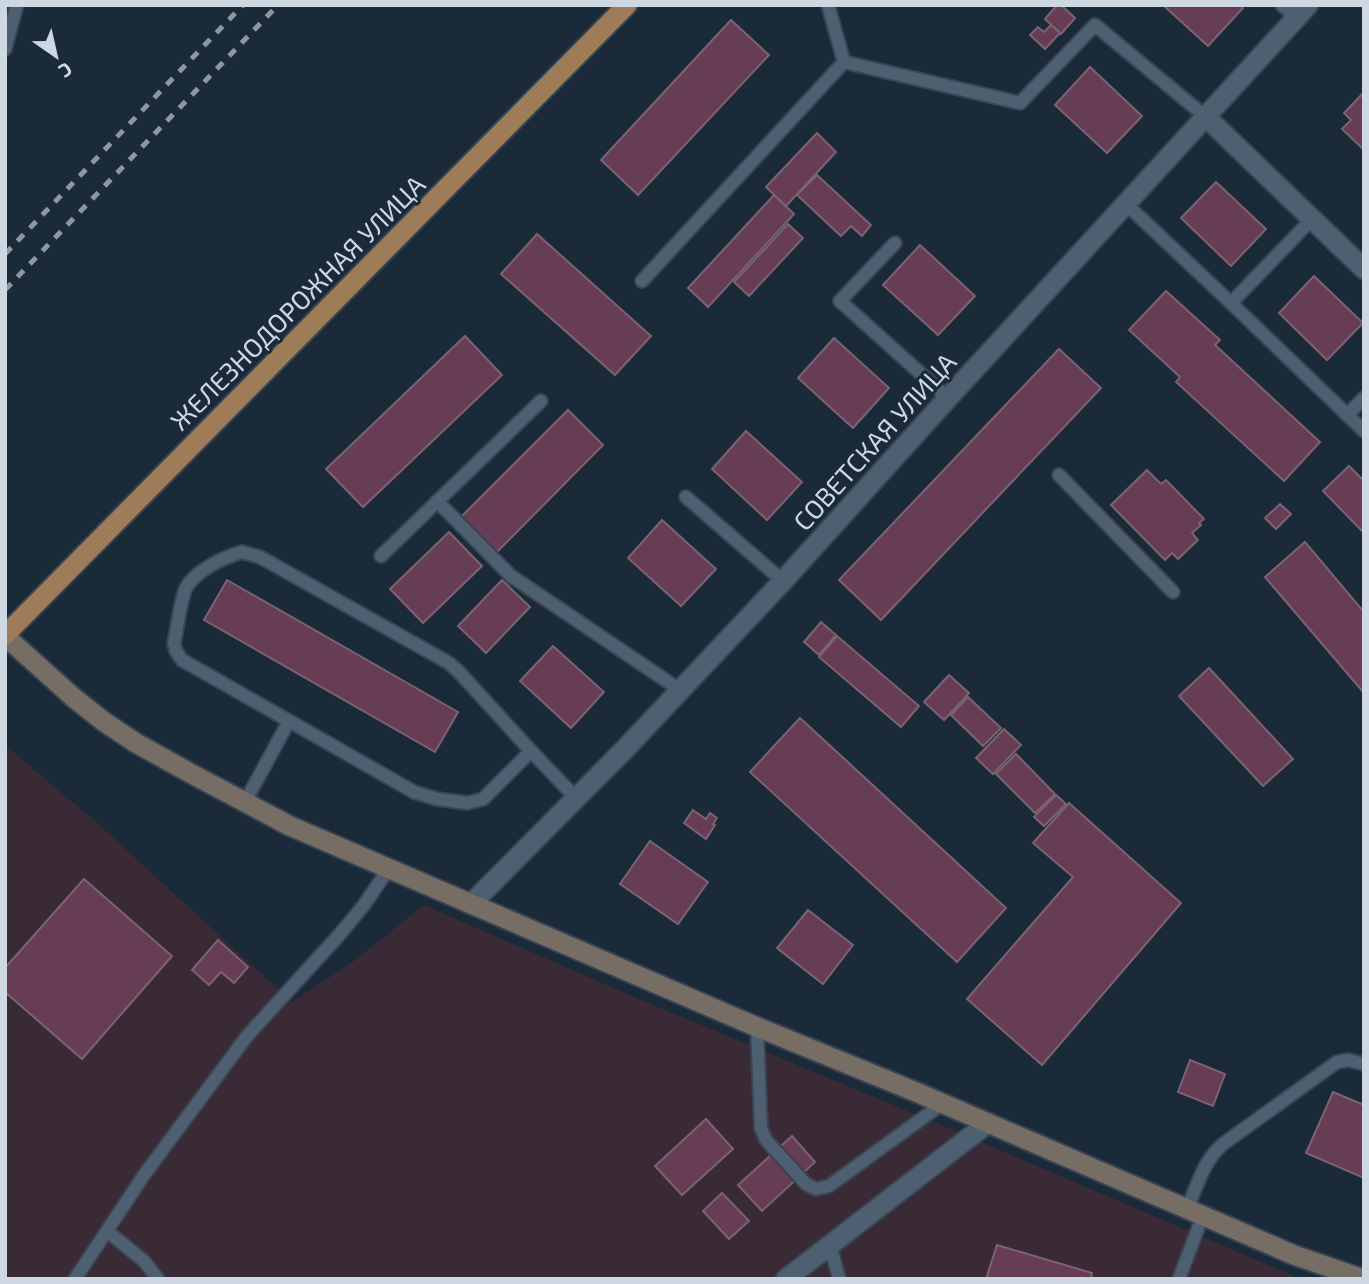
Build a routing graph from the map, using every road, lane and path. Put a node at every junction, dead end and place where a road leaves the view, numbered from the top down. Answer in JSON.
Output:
{"nodes":[{"id":1,"x":18,"y":5,"type":"edge"},
{"id":2,"x":627,"y":5,"type":"edge"},
{"id":3,"x":828,"y":5,"type":"edge"},
{"id":4,"x":1296,"y":10,"type":"edge"},
{"id":5,"x":5,"y":49,"type":"edge"},
{"id":6,"x":844,"y":62,"type":"junction"},
{"id":7,"x":1206,"y":117,"type":"junction"},
{"id":8,"x":1126,"y":204,"type":"junction"},
{"id":9,"x":1312,"y":219,"type":"junction"},
{"id":10,"x":895,"y":243,"type":"dead end"},
{"id":11,"x":1364,"y":269,"type":"edge"},
{"id":12,"x":642,"y":281,"type":"dead end"},
{"id":13,"x":1231,"y":303,"type":"junction"},
{"id":14,"x":948,"y":398,"type":"junction"},
{"id":15,"x":1364,"y":398,"type":"edge"},
{"id":16,"x":541,"y":401,"type":"dead end"},
{"id":17,"x":1347,"y":415,"type":"junction"},
{"id":18,"x":1364,"y":431,"type":"edge"},
{"id":19,"x":1059,"y":475,"type":"dead end"},
{"id":20,"x":686,"y":497,"type":"dead end"},
{"id":21,"x":437,"y":501,"type":"junction"},
{"id":22,"x":381,"y":556,"type":"dead end"},
{"id":23,"x":783,"y":581,"type":"junction"},
{"id":24,"x":1173,"y":592,"type":"dead end"},
{"id":25,"x":5,"y":635,"type":"edge"},
{"id":26,"x":680,"y":690,"type":"junction"},
{"id":27,"x":289,"y":721,"type":"junction"},
{"id":28,"x":531,"y":751,"type":"junction"},
{"id":29,"x":576,"y":798,"type":"junction"},
{"id":30,"x":245,"y":802,"type":"junction"},
{"id":31,"x":388,"y":868,"type":"junction"},
{"id":32,"x":471,"y":904,"type":"junction"},
{"id":33,"x":757,"y":1027,"type":"junction"},
{"id":34,"x":1364,"y":1064,"type":"edge"},
{"id":35,"x":942,"y":1104,"type":"junction"},
{"id":36,"x":988,"y":1123,"type":"junction"},
{"id":37,"x":1195,"y":1212,"type":"junction"},
{"id":38,"x":107,"y":1231,"type":"junction"},
{"id":39,"x":830,"y":1244,"type":"junction"},
{"id":40,"x":75,"y":1279,"type":"edge"},
{"id":41,"x":159,"y":1279,"type":"edge"},
{"id":42,"x":786,"y":1279,"type":"edge"},
{"id":43,"x":839,"y":1279,"type":"edge"},
{"id":44,"x":1180,"y":1279,"type":"edge"},
{"id":45,"x":1363,"y":1279,"type":"edge"}],
"edges":[{"from":1,"to":5,"type":"lane"},
{"from":2,"to":25,"type":"main road","name":"ЖЕЛЕЗНОДОРОЖНАЯ УЛИЦА"},
{"from":3,"to":6,"type":"lane"},
{"from":4,"to":7,"type":"street","name":"СОВЕТСКАЯ УЛИЦА"},
{"from":6,"to":7,"type":"lane"},
{"from":6,"to":12,"type":"lane"},
{"from":7,"to":8,"type":"street","name":"СОВЕТСКАЯ УЛИЦА"},
{"from":7,"to":9,"type":"street"},
{"from":8,"to":13,"type":"lane"},
{"from":8,"to":14,"type":"street","name":"СОВЕТСКАЯ УЛИЦА"},
{"from":9,"to":11,"type":"street"},
{"from":9,"to":13,"type":"lane"},
{"from":10,"to":14,"type":"lane"},
{"from":13,"to":17,"type":"lane"},
{"from":14,"to":23,"type":"street","name":"СОВЕТСКАЯ УЛИЦА"},
{"from":15,"to":17,"type":"lane"},
{"from":16,"to":21,"type":"lane"},
{"from":17,"to":18,"type":"lane"},
{"from":19,"to":24,"type":"lane"},
{"from":20,"to":23,"type":"lane"},
{"from":21,"to":22,"type":"lane"},
{"from":21,"to":26,"type":"lane"},
{"from":23,"to":26,"type":"street","name":"СОВЕТСКАЯ УЛИЦА"},
{"from":25,"to":30,"type":"main road"},
{"from":26,"to":29,"type":"street","name":"СОВЕТСКАЯ УЛИЦА"},
{"from":27,"to":28,"type":"lane"},
{"from":27,"to":28,"type":"lane"},
{"from":27,"to":30,"type":"lane"},
{"from":28,"to":29,"type":"lane"},
{"from":29,"to":32,"type":"street","name":"СОВЕТСКАЯ УЛИЦА"},
{"from":30,"to":31,"type":"main road"},
{"from":31,"to":32,"type":"main road"},
{"from":31,"to":38,"type":"lane"},
{"from":32,"to":33,"type":"main road"},
{"from":33,"to":35,"type":"main road"},
{"from":33,"to":35,"type":"lane"},
{"from":34,"to":37,"type":"lane"},
{"from":35,"to":36,"type":"main road"},
{"from":36,"to":37,"type":"main road"},
{"from":36,"to":39,"type":"street"},
{"from":37,"to":44,"type":"lane"},
{"from":37,"to":45,"type":"main road"},
{"from":38,"to":40,"type":"lane"},
{"from":38,"to":41,"type":"lane"},
{"from":39,"to":42,"type":"street"},
{"from":39,"to":43,"type":"lane"}]}
